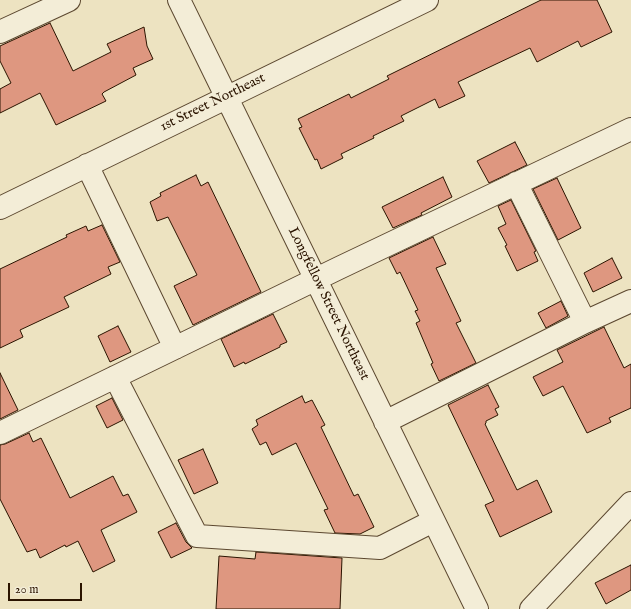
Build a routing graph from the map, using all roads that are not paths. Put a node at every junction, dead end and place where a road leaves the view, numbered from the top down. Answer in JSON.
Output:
{"nodes":[{"id":1,"x":69,"y":0,"type":"edge"},
{"id":2,"x":179,"y":0,"type":"edge"},
{"id":3,"x":427,"y":0,"type":"edge"},
{"id":4,"x":0,"y":32,"type":"edge"},
{"id":5,"x":226,"y":97,"type":"junction"},
{"id":6,"x":631,"y":129,"type":"edge"},
{"id":7,"x":86,"y":165,"type":"junction"},
{"id":8,"x":516,"y":183,"type":"junction"},
{"id":9,"x":0,"y":208,"type":"edge"},
{"id":10,"x":315,"y":279,"type":"junction"},
{"id":11,"x":631,"y":301,"type":"edge"},
{"id":12,"x":585,"y":322,"type":"junction"},
{"id":13,"x":175,"y":348,"type":"junction"},
{"id":14,"x":115,"y":377,"type":"junction"},
{"id":15,"x":385,"y":422,"type":"junction"},
{"id":16,"x":0,"y":433,"type":"edge"},
{"id":17,"x":631,"y":503,"type":"edge"},
{"id":18,"x":434,"y":521,"type":"junction"},
{"id":19,"x":477,"y":609,"type":"edge"},
{"id":20,"x":531,"y":609,"type":"edge"}],
"edges":[{"from":1,"to":4,"type":"street"},
{"from":2,"to":5,"type":"street","name":"Longfellow Street Northeast"},
{"from":3,"to":5,"type":"street","name":"1st Street Northeast"},
{"from":5,"to":7,"type":"street","name":"1st Street Northeast"},
{"from":5,"to":10,"type":"street","name":"Longfellow Street Northeast"},
{"from":6,"to":8,"type":"street"},
{"from":7,"to":9,"type":"street","name":"1st Street Northeast"},
{"from":7,"to":13,"type":"street"},
{"from":8,"to":10,"type":"street"},
{"from":8,"to":12,"type":"street"},
{"from":10,"to":13,"type":"street"},
{"from":10,"to":15,"type":"street","name":"Longfellow Street Northeast"},
{"from":11,"to":12,"type":"street"},
{"from":12,"to":15,"type":"street"},
{"from":13,"to":14,"type":"street"},
{"from":14,"to":16,"type":"street"},
{"from":14,"to":18,"type":"street"},
{"from":15,"to":18,"type":"street","name":"Longfellow Street Northeast"},
{"from":17,"to":20,"type":"street"},
{"from":18,"to":19,"type":"street","name":"Longfellow Street Northeast"}]}
